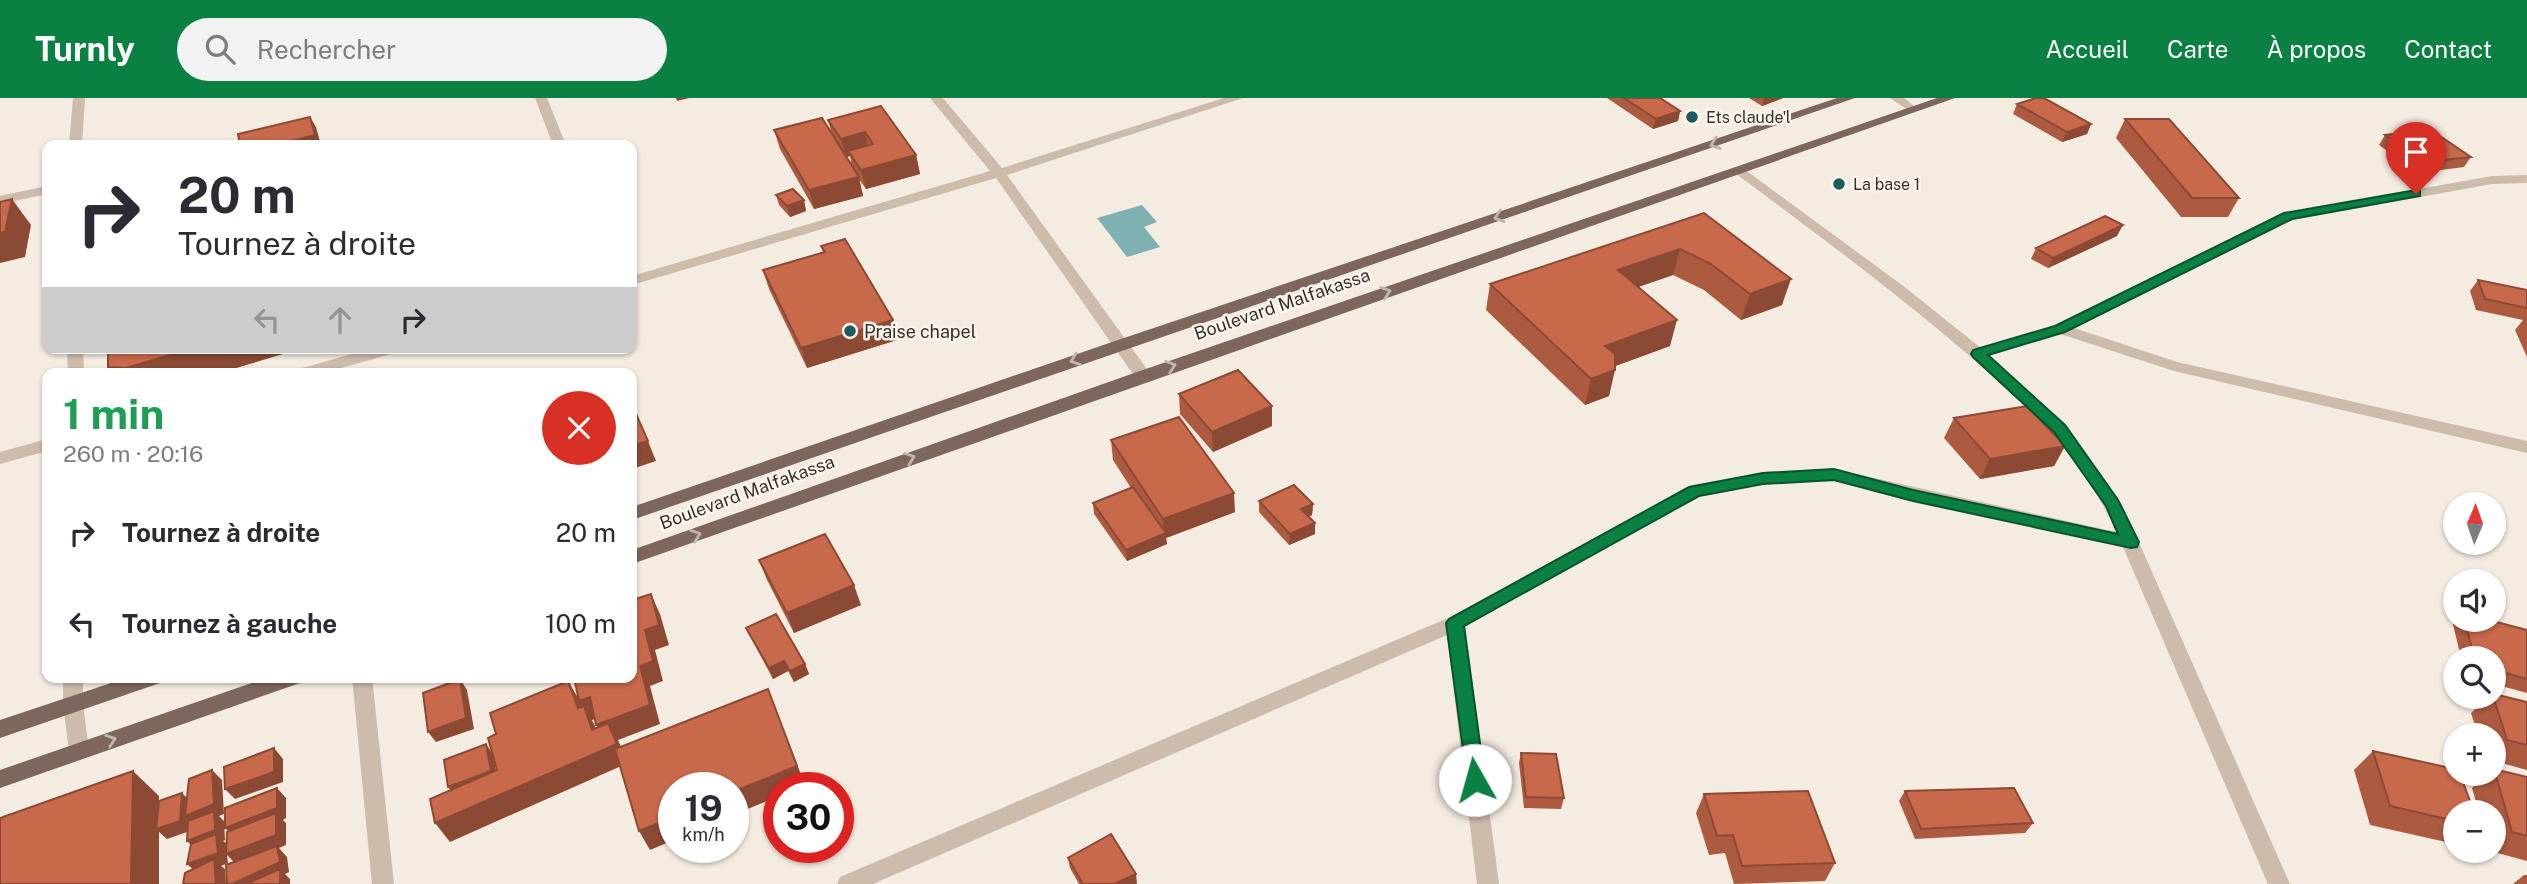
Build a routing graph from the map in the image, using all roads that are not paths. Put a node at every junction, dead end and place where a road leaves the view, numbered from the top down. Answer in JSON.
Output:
{"nodes":[{"id":1,"x":79,"y":98,"type":"edge"},
{"id":2,"x":541,"y":98,"type":"edge"},
{"id":3,"x":936,"y":98,"type":"edge"},
{"id":4,"x":1237,"y":98,"type":"edge"},
{"id":5,"x":1849,"y":98,"type":"edge"},
{"id":6,"x":1896,"y":98,"type":"edge"},
{"id":7,"x":1949,"y":98,"type":"edge"},
{"id":8,"x":1912,"y":109,"type":"junction"},
{"id":9,"x":76,"y":140,"type":"edge"},
{"id":10,"x":558,"y":140,"type":"edge"},
{"id":11,"x":1740,"y":170,"type":"junction"},
{"id":12,"x":999,"y":173,"type":"junction"},
{"id":13,"x":2527,"y":179,"type":"edge"},
{"id":14,"x":42,"y":191,"type":"edge"},
{"id":15,"x":0,"y":200,"type":"edge"},
{"id":16,"x":637,"y":280,"type":"edge"},
{"id":17,"x":2060,"y":329,"type":"junction"},
{"id":18,"x":1121,"y":344,"type":"junction"},
{"id":19,"x":371,"y":354,"type":"edge"},
{"id":20,"x":1978,"y":354,"type":"junction"},
{"id":21,"x":322,"y":368,"type":"edge"},
{"id":22,"x":1143,"y":376,"type":"junction"},
{"id":23,"x":42,"y":446,"type":"edge"},
{"id":24,"x":2527,"y":447,"type":"edge"},
{"id":25,"x":0,"y":458,"type":"edge"},
{"id":26,"x":637,"y":512,"type":"edge"},
{"id":27,"x":2131,"y":542,"type":"junction"},
{"id":28,"x":637,"y":556,"type":"edge"},
{"id":29,"x":1455,"y":623,"type":"junction"},
{"id":30,"x":73,"y":683,"type":"edge"},
{"id":31,"x":135,"y":683,"type":"edge"},
{"id":32,"x":276,"y":683,"type":"edge"},
{"id":33,"x":363,"y":683,"type":"edge"},
{"id":34,"x":73,"y":704,"type":"junction"},
{"id":35,"x":0,"y":729,"type":"edge"},
{"id":36,"x":79,"y":751,"type":"junction"},
{"id":37,"x":0,"y":779,"type":"edge"},
{"id":38,"x":383,"y":884,"type":"edge"},
{"id":39,"x":848,"y":884,"type":"edge"},
{"id":40,"x":1488,"y":884,"type":"edge"},
{"id":41,"x":2279,"y":884,"type":"edge"}],
"edges":[{"from":1,"to":9,"type":"street"},
{"from":2,"to":10,"type":"street"},
{"from":3,"to":12,"type":"street"},
{"from":4,"to":12,"type":"street"},
{"from":5,"to":18,"type":"main road","name":"Boulevard Malfakassa","one_way":true},
{"from":6,"to":8,"type":"street"},
{"from":7,"to":8,"type":"main road","name":"Boulevard Malfakassa"},
{"from":8,"to":11,"type":"main road","name":"Boulevard Malfakassa"},
{"from":11,"to":20,"type":"street"},
{"from":22,"to":11,"type":"main road","name":"Boulevard Malfakassa","one_way":true},
{"from":12,"to":16,"type":"street"},
{"from":12,"to":18,"type":"street"},
{"from":13,"to":17,"type":"street"},
{"from":14,"to":15,"type":"street"},
{"from":17,"to":20,"type":"street"},
{"from":17,"to":24,"type":"street"},
{"from":18,"to":22,"type":"street"},
{"from":18,"to":26,"type":"main road","name":"Boulevard Malfakassa","one_way":true},
{"from":19,"to":21,"type":"street"},
{"from":20,"to":27,"type":"street"},
{"from":28,"to":22,"type":"main road","name":"Boulevard Malfakassa","one_way":true},
{"from":23,"to":25,"type":"street"},
{"from":27,"to":29,"type":"street"},
{"from":27,"to":41,"type":"street"},
{"from":29,"to":39,"type":"street"},
{"from":29,"to":40,"type":"street"},
{"from":30,"to":34,"type":"street"},
{"from":31,"to":34,"type":"main road"},
{"from":36,"to":32,"type":"main road","one_way":true},
{"from":33,"to":38,"type":"street"},
{"from":34,"to":35,"type":"main road"},
{"from":34,"to":36,"type":"street"},
{"from":36,"to":37,"type":"main road"}]}
